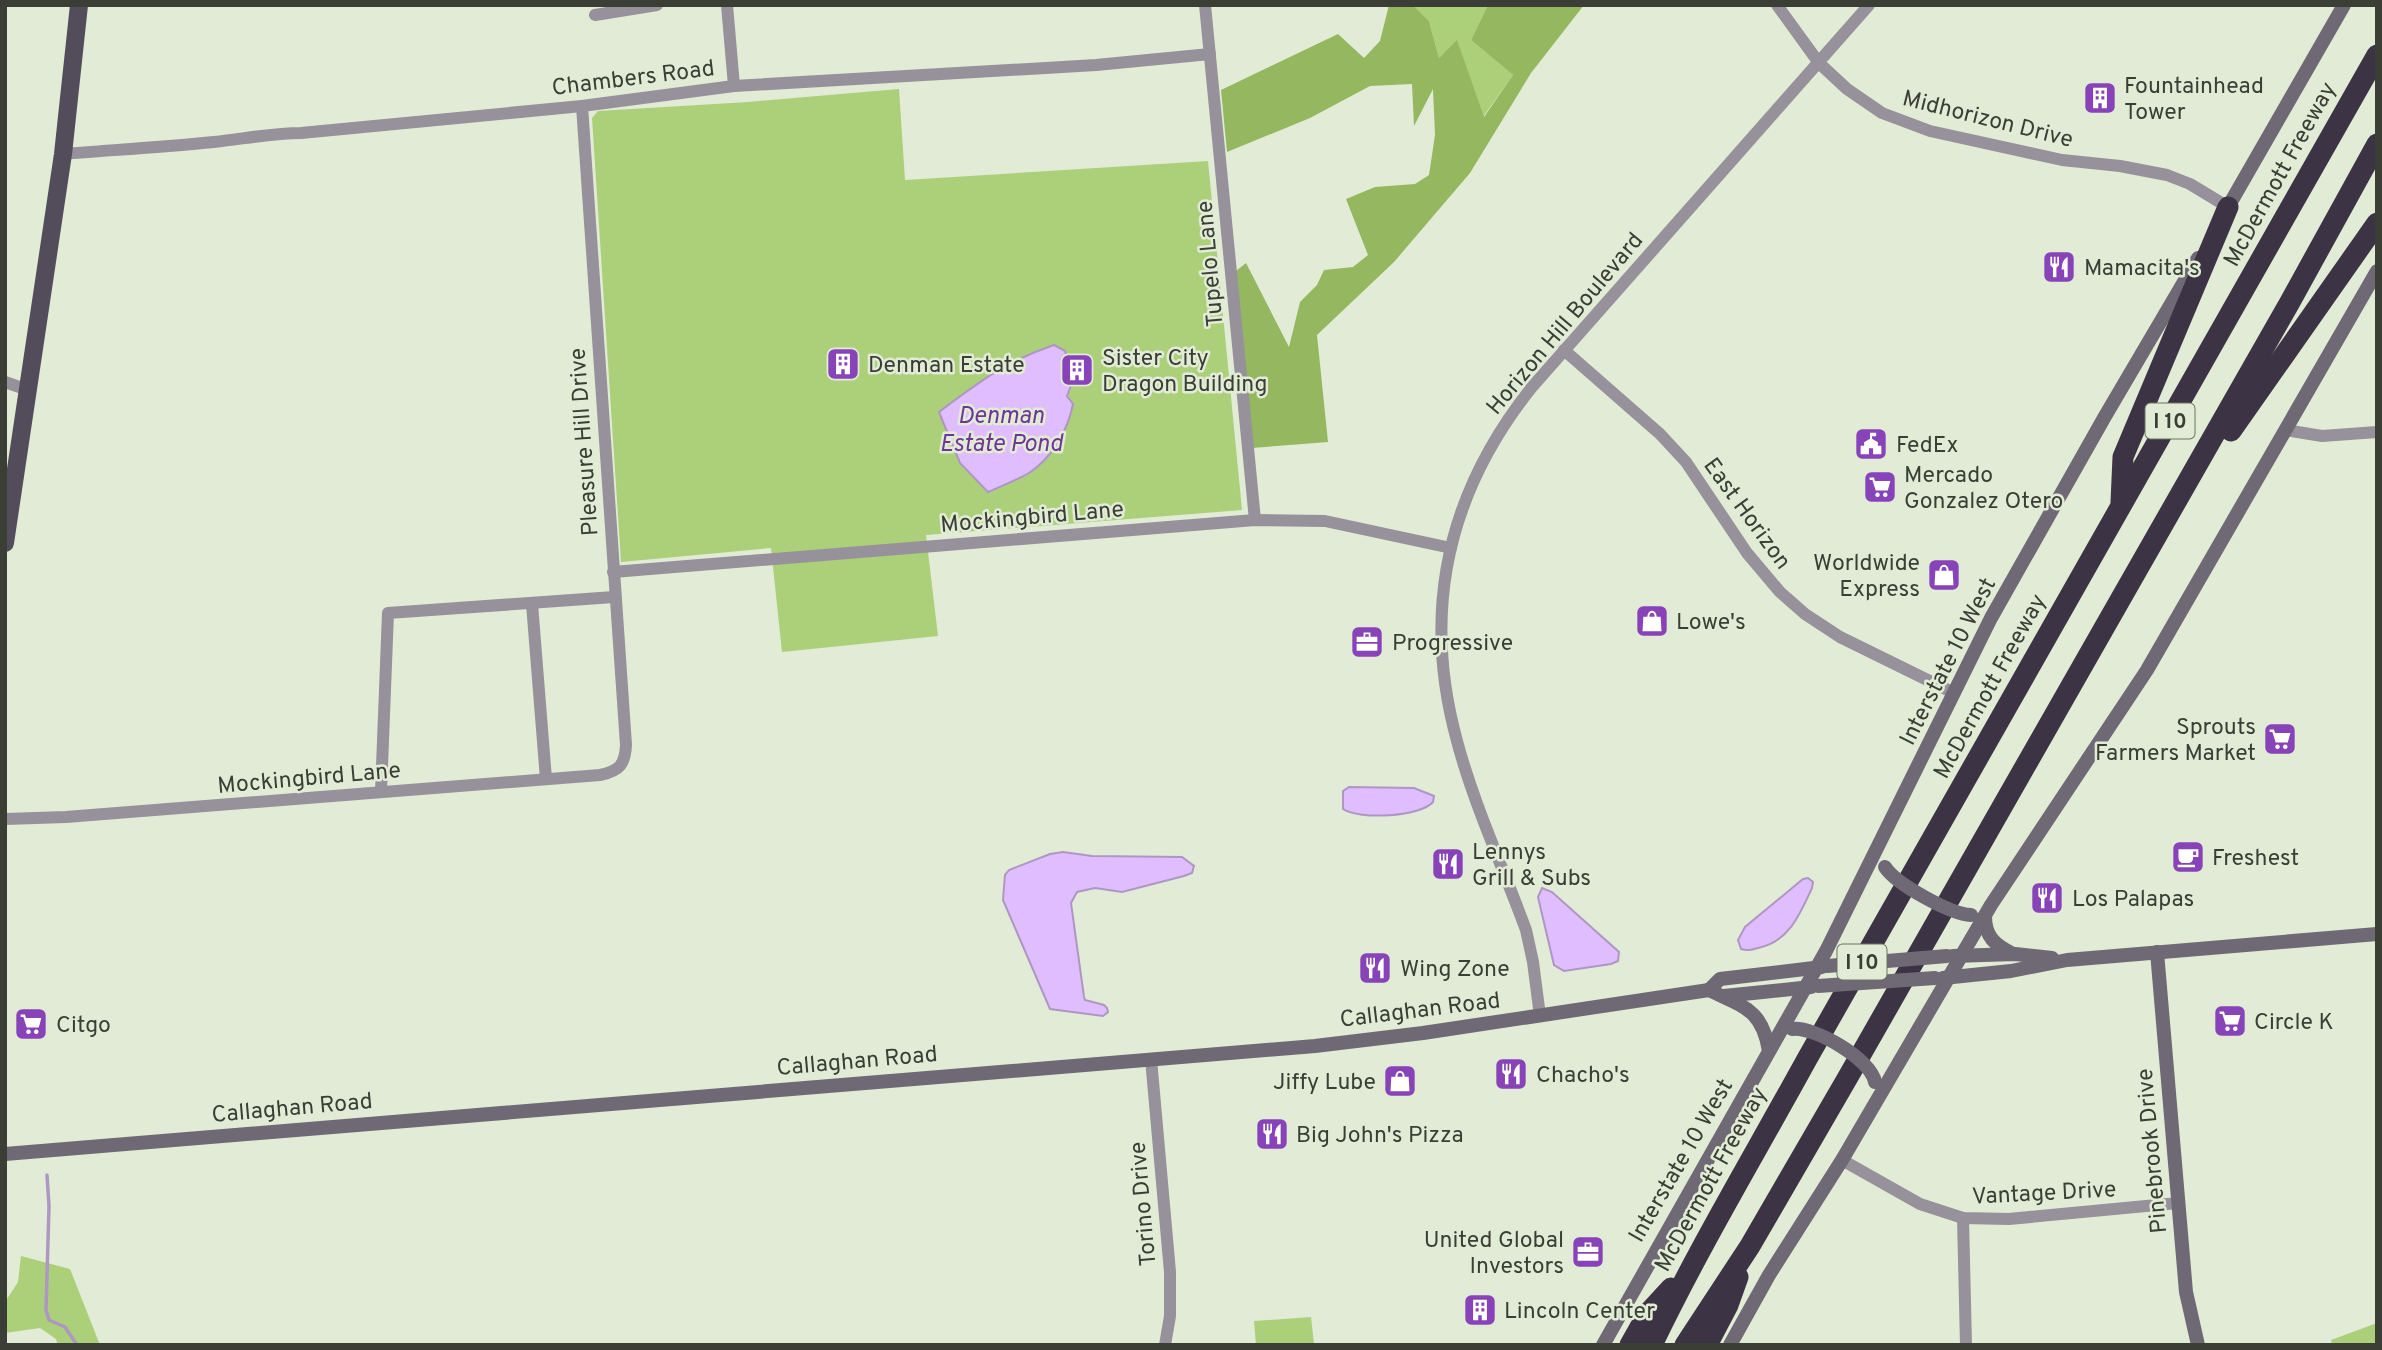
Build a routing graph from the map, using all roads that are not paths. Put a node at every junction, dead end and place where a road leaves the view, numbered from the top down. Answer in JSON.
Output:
{"nodes":[{"id":1,"x":79,"y":5,"type":"edge"},
{"id":2,"x":657,"y":5,"type":"edge"},
{"id":3,"x":727,"y":5,"type":"edge"},
{"id":4,"x":1205,"y":5,"type":"edge"},
{"id":5,"x":1777,"y":5,"type":"edge"},
{"id":6,"x":1869,"y":5,"type":"edge"},
{"id":7,"x":2344,"y":5,"type":"edge"},
{"id":8,"x":595,"y":15,"type":"dead end"},
{"id":9,"x":1210,"y":54,"type":"junction"},
{"id":10,"x":2377,"y":55,"type":"edge"},
{"id":11,"x":1819,"y":63,"type":"junction"},
{"id":12,"x":734,"y":86,"type":"junction"},
{"id":13,"x":582,"y":106,"type":"junction"},
{"id":14,"x":2377,"y":144,"type":"edge"},
{"id":15,"x":63,"y":154,"type":"junction"},
{"id":16,"x":2228,"y":207,"type":"junction"},
{"id":17,"x":2377,"y":223,"type":"edge"},
{"id":18,"x":2377,"y":271,"type":"edge"},
{"id":19,"x":1564,"y":350,"type":"junction"},
{"id":20,"x":5,"y":382,"type":"edge"},
{"id":21,"x":28,"y":390,"type":"junction"},
{"id":22,"x":2285,"y":430,"type":"junction"},
{"id":23,"x":2377,"y":432,"type":"edge"},
{"id":24,"x":2121,"y":504,"type":"junction"},
{"id":25,"x":1255,"y":520,"type":"junction"},
{"id":26,"x":5,"y":542,"type":"edge"},
{"id":27,"x":1451,"y":548,"type":"junction"},
{"id":28,"x":2150,"y":548,"type":"junction"},
{"id":29,"x":613,"y":572,"type":"junction"},
{"id":30,"x":614,"y":597,"type":"junction"},
{"id":31,"x":532,"y":604,"type":"junction"},
{"id":32,"x":1954,"y":693,"type":"junction"},
{"id":33,"x":614,"y":771,"type":"joint"},
{"id":34,"x":546,"y":779,"type":"junction"},
{"id":35,"x":381,"y":792,"type":"junction"},
{"id":36,"x":5,"y":819,"type":"edge"},
{"id":37,"x":1881,"y":843,"type":"junction"},
{"id":38,"x":1982,"y":912,"type":"junction"},
{"id":39,"x":2377,"y":934,"type":"edge"},
{"id":40,"x":2157,"y":952,"type":"junction"},
{"id":41,"x":2015,"y":954,"type":"junction"},
{"id":42,"x":1954,"y":956,"type":"junction"},
{"id":43,"x":2067,"y":960,"type":"junction"},
{"id":44,"x":1821,"y":967,"type":"junction"},
{"id":45,"x":1941,"y":978,"type":"junction"},
{"id":46,"x":1811,"y":987,"type":"junction"},
{"id":47,"x":1716,"y":993,"type":"junction"},
{"id":48,"x":1540,"y":1016,"type":"junction"},
{"id":49,"x":1772,"y":1045,"type":"junction"},
{"id":50,"x":1151,"y":1059,"type":"junction"},
{"id":51,"x":1876,"y":1100,"type":"junction"},
{"id":52,"x":5,"y":1154,"type":"edge"},
{"id":53,"x":1842,"y":1160,"type":"junction"},
{"id":54,"x":2178,"y":1203,"type":"junction"},
{"id":55,"x":1963,"y":1218,"type":"junction"},
{"id":56,"x":1750,"y":1246,"type":"junction"},
{"id":57,"x":1687,"y":1271,"type":"junction"},
{"id":58,"x":1165,"y":1345,"type":"edge"},
{"id":59,"x":1603,"y":1345,"type":"edge"},
{"id":60,"x":1630,"y":1345,"type":"edge"},
{"id":61,"x":1652,"y":1345,"type":"edge"},
{"id":62,"x":1685,"y":1345,"type":"edge"},
{"id":63,"x":1707,"y":1345,"type":"edge"},
{"id":64,"x":1730,"y":1345,"type":"edge"},
{"id":65,"x":1966,"y":1345,"type":"edge"},
{"id":66,"x":2198,"y":1345,"type":"edge"}],
"edges":[{"from":1,"to":15,"type":"main road"},
{"from":2,"to":8,"type":"street"},
{"from":3,"to":12,"type":"street"},
{"from":4,"to":9,"type":"street","name":"Tupelo Lane"},
{"from":5,"to":11,"type":"street","name":"Midhorizon Drive"},
{"from":6,"to":11,"type":"street","name":"Horizon Hill Boulevard"},
{"from":7,"to":16,"type":"main road","name":"Interstate 10 West"},
{"from":9,"to":12,"type":"street","name":"Chambers Road"},
{"from":9,"to":25,"type":"street","name":"Tupelo Lane"},
{"from":10,"to":24,"type":"highway","name":"McDermott Freeway","number":"I 10"},
{"from":11,"to":16,"type":"street","name":"Midhorizon Drive"},
{"from":11,"to":19,"type":"street","name":"Horizon Hill Boulevard"},
{"from":12,"to":13,"type":"street","name":"Chambers Road"},
{"from":13,"to":15,"type":"street","name":"Chambers Road"},
{"from":13,"to":29,"type":"street","name":"Pleasure Hill Drive"},
{"from":14,"to":28,"type":"highway","number":"I 10"},
{"from":15,"to":21,"type":"main road"},
{"from":16,"to":24,"type":"highway"},
{"from":16,"to":32,"type":"main road","name":"Interstate 10 West"},
{"from":17,"to":28,"type":"highway"},
{"from":18,"to":22,"type":"main road"},
{"from":19,"to":27,"type":"street","name":"Horizon Hill Boulevard"},
{"from":19,"to":32,"type":"street","name":"East Horizon"},
{"from":20,"to":21,"type":"street"},
{"from":21,"to":26,"type":"main road"},
{"from":22,"to":23,"type":"street"},
{"from":22,"to":38,"type":"main road"},
{"from":24,"to":57,"type":"highway","name":"McDermott Freeway","number":"I 10"},
{"from":25,"to":27,"type":"street","name":"Mockingbird Lane"},
{"from":25,"to":29,"type":"street","name":"Mockingbird Lane"},
{"from":27,"to":48,"type":"street","name":"Horizon Hill Boulevard"},
{"from":28,"to":56,"type":"highway","number":"I 10"},
{"from":29,"to":30,"type":"street","name":"Pleasure Hill Drive"},
{"from":30,"to":31,"type":"street"},
{"from":30,"to":33,"type":"street","name":"Pleasure Hill Drive"},
{"from":31,"to":34,"type":"street"},
{"from":31,"to":35,"type":"street"},
{"from":32,"to":37,"type":"main road","name":"Interstate 10 West"},
{"from":33,"to":34,"type":"street","name":"Mockingbird Lane"},
{"from":34,"to":35,"type":"street","name":"Mockingbird Lane"},
{"from":35,"to":36,"type":"street","name":"Mockingbird Lane"},
{"from":37,"to":38,"type":"main road","bridge":true},
{"from":37,"to":44,"type":"main road","name":"Interstate 10 West"},
{"from":38,"to":41,"type":"main road"},
{"from":38,"to":42,"type":"main road"},
{"from":39,"to":40,"type":"main road","name":"Callaghan Road"},
{"from":40,"to":43,"type":"main road","name":"Callaghan Road"},
{"from":40,"to":54,"type":"main road","name":"Pinebrook Drive"},
{"from":41,"to":42,"type":"main road","name":"Callaghan Road"},
{"from":41,"to":43,"type":"main road","name":"Callaghan Road"},
{"from":42,"to":44,"type":"main road","name":"Callaghan Road","bridge":true},
{"from":42,"to":45,"type":"main road"},
{"from":43,"to":45,"type":"main road","name":"Callaghan Road"},
{"from":44,"to":46,"type":"main road","name":"Interstate 10 West"},
{"from":44,"to":47,"type":"main road","name":"Callaghan Road"},
{"from":45,"to":46,"type":"main road","name":"Callaghan Road","bridge":true},
{"from":45,"to":51,"type":"main road"},
{"from":46,"to":47,"type":"main road","name":"Callaghan Road"},
{"from":46,"to":49,"type":"main road","name":"Interstate 10 West"},
{"from":47,"to":48,"type":"main road","name":"Callaghan Road"},
{"from":47,"to":49,"type":"main road"},
{"from":48,"to":50,"type":"main road","name":"Callaghan Road"},
{"from":49,"to":51,"type":"main road","bridge":true},
{"from":49,"to":59,"type":"main road","name":"Interstate 10 West"},
{"from":50,"to":52,"type":"main road","name":"Callaghan Road"},
{"from":50,"to":58,"type":"street","name":"Torino Drive"},
{"from":51,"to":53,"type":"main road"},
{"from":53,"to":55,"type":"street","name":"Vantage Drive"},
{"from":53,"to":64,"type":"main road"},
{"from":54,"to":55,"type":"street","name":"Vantage Drive"},
{"from":54,"to":66,"type":"main road","name":"Pinebrook Drive"},
{"from":55,"to":65,"type":"street"},
{"from":56,"to":62,"type":"highway","number":"I 10"},
{"from":56,"to":63,"type":"highway"},
{"from":57,"to":60,"type":"highway"},
{"from":57,"to":61,"type":"highway","name":"McDermott Freeway","number":"I 10"}]}
